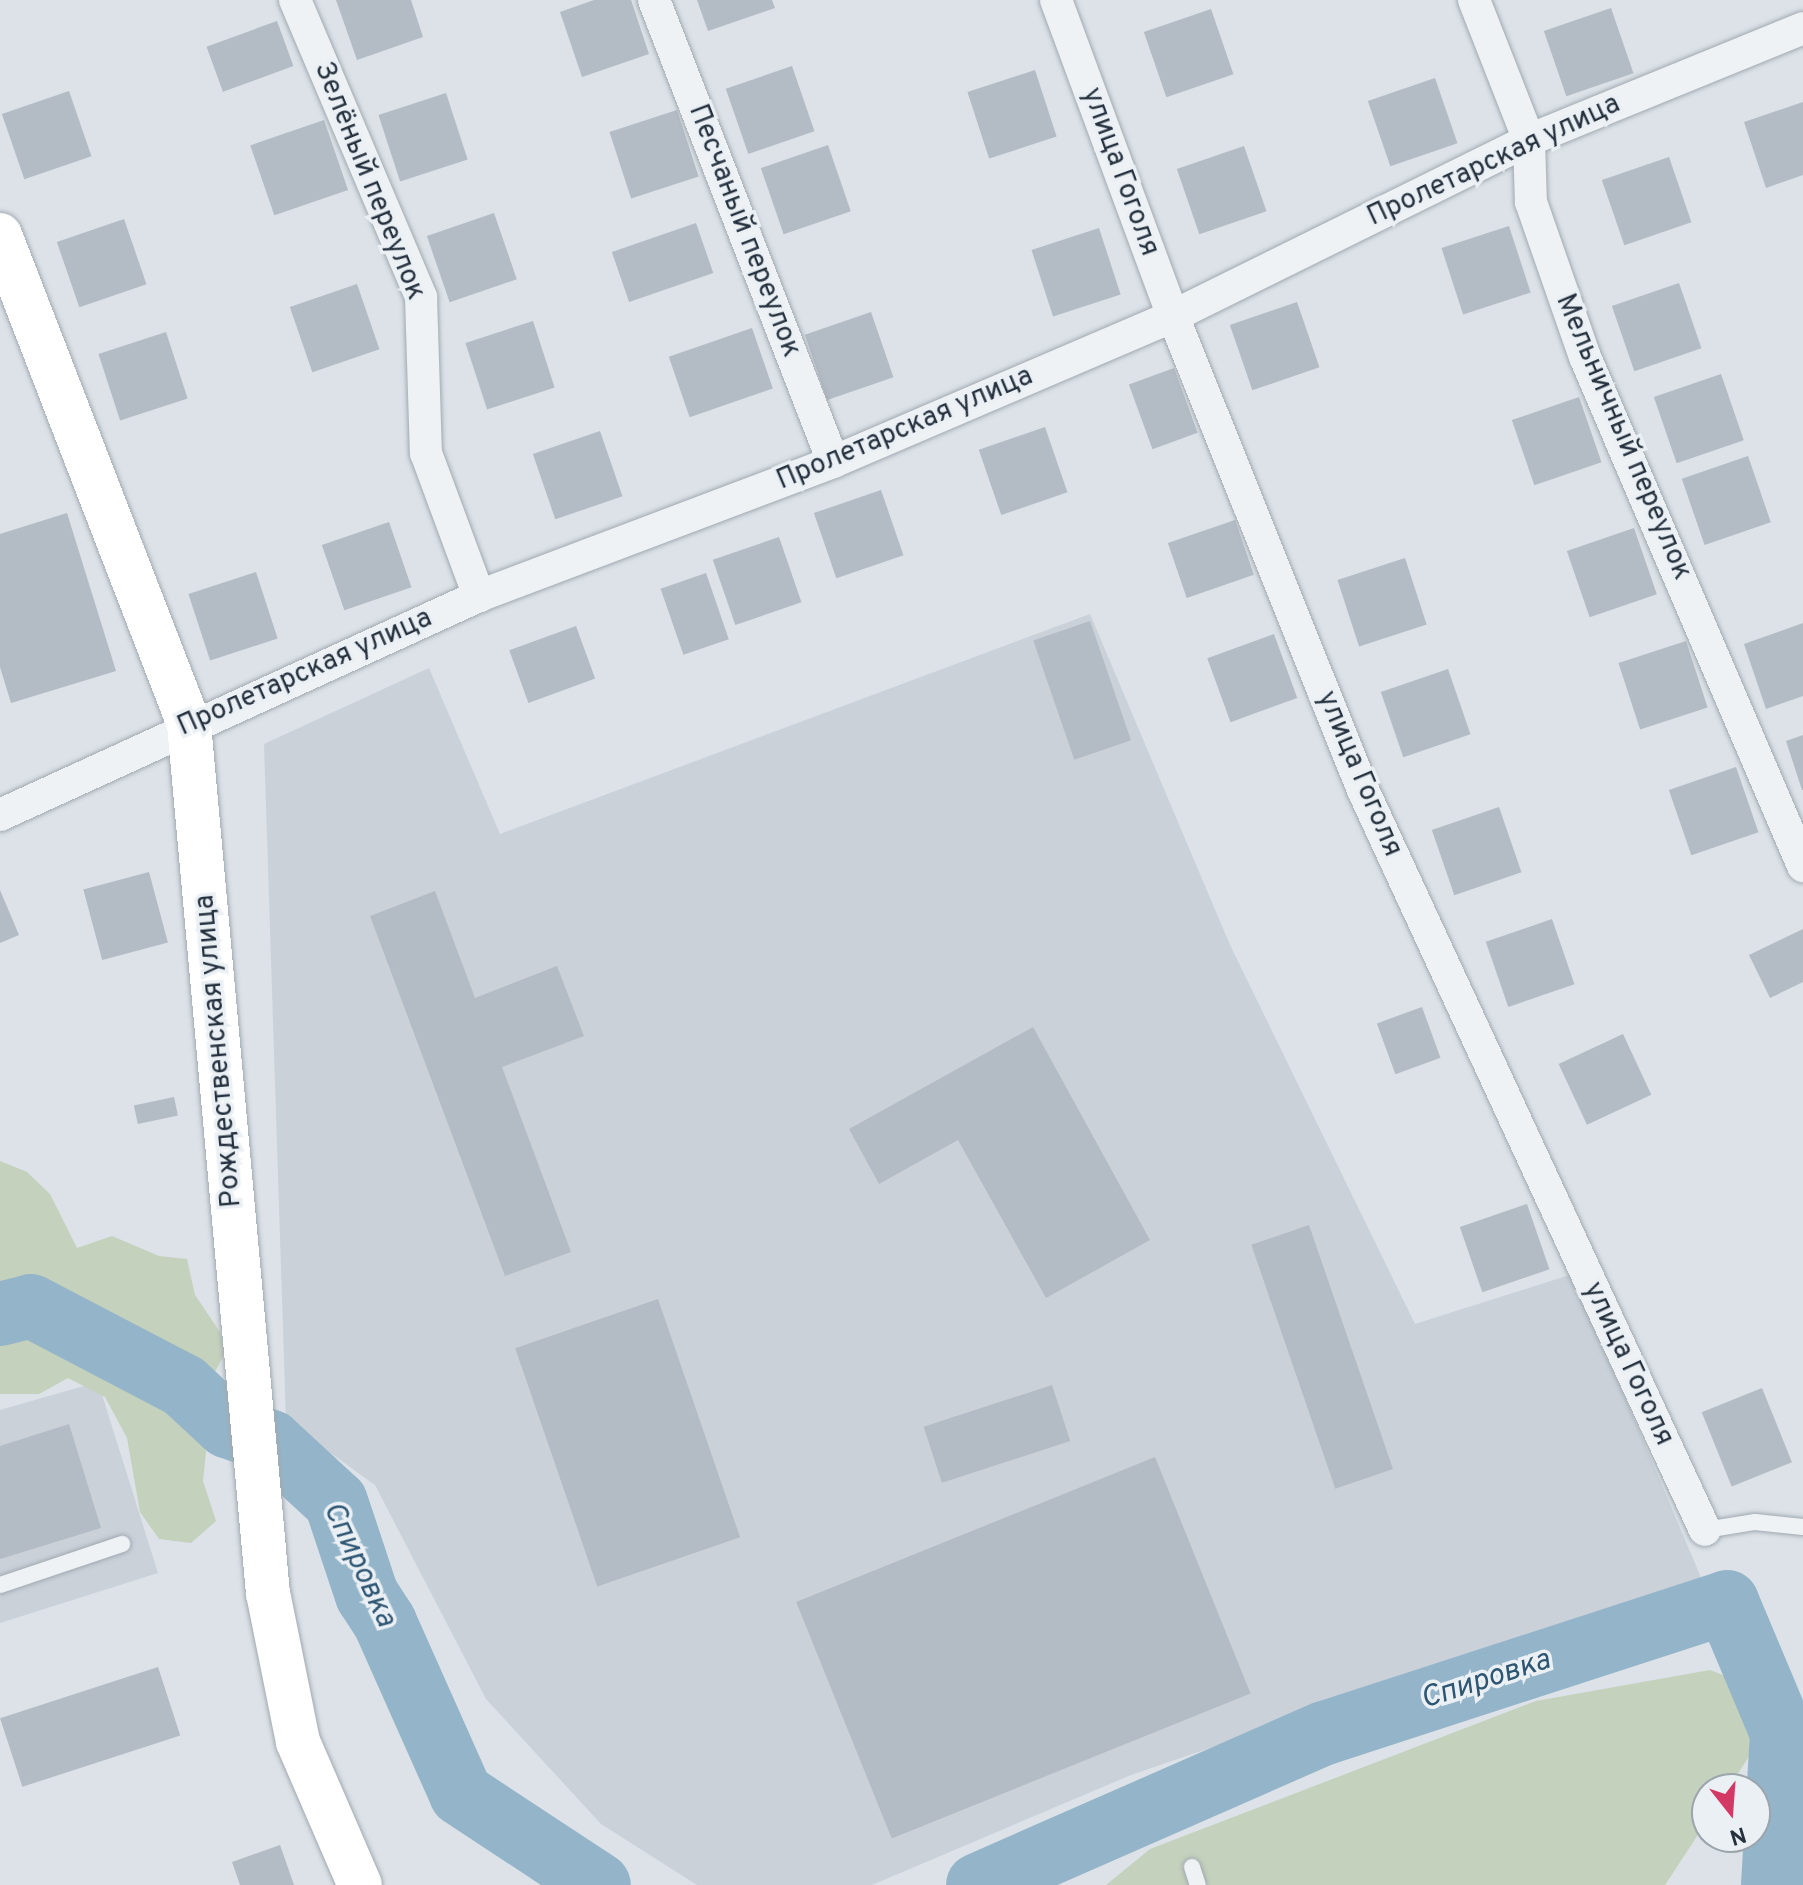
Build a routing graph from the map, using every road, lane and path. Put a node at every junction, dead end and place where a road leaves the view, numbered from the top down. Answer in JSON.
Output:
{"nodes":[{"id":1,"x":295,"y":0,"type":"edge"},
{"id":2,"x":654,"y":0,"type":"edge"},
{"id":3,"x":1056,"y":0,"type":"edge"},
{"id":4,"x":1474,"y":0,"type":"edge"},
{"id":5,"x":1803,"y":28,"type":"edge"},
{"id":6,"x":1529,"y":140,"type":"junction"},
{"id":7,"x":0,"y":235,"type":"edge"},
{"id":8,"x":1173,"y":316,"type":"junction"},
{"id":9,"x":833,"y":462,"type":"junction"},
{"id":10,"x":479,"y":596,"type":"junction"},
{"id":11,"x":189,"y":724,"type":"junction"},
{"id":12,"x":0,"y":815,"type":"edge"},
{"id":13,"x":1803,"y":866,"type":"edge"},
{"id":14,"x":1803,"y":1527,"type":"edge"},
{"id":15,"x":1705,"y":1530,"type":"joint"},
{"id":16,"x":122,"y":1544,"type":"dead end"},
{"id":17,"x":0,"y":1585,"type":"edge"},
{"id":18,"x":1192,"y":1867,"type":"dead end"},
{"id":19,"x":360,"y":1885,"type":"edge"},
{"id":20,"x":1198,"y":1885,"type":"edge"}],
"edges":[{"from":1,"to":10,"type":"street","name":"Зелёный переулок"},
{"from":2,"to":9,"type":"street","name":"Песчаный переулок"},
{"from":3,"to":8,"type":"street","name":"улица Гоголя"},
{"from":4,"to":6,"type":"street","name":"Мельничный переулок"},
{"from":5,"to":6,"type":"street","name":"Пролетарская улица"},
{"from":6,"to":8,"type":"street","name":"Пролетарская улица"},
{"from":6,"to":13,"type":"street","name":"Мельничный переулок"},
{"from":7,"to":11,"type":"main road","name":"Рождественская улица"},
{"from":8,"to":9,"type":"street","name":"Пролетарская улица"},
{"from":8,"to":15,"type":"street","name":"улица Гоголя"},
{"from":9,"to":10,"type":"street","name":"Пролетарская улица"},
{"from":10,"to":11,"type":"street","name":"Пролетарская улица"},
{"from":11,"to":12,"type":"street","name":"Пролетарская улица"},
{"from":11,"to":19,"type":"main road","name":"Рождественская улица"},
{"from":14,"to":15,"type":"lane"},
{"from":16,"to":17,"type":"lane"},
{"from":18,"to":20,"type":"lane"}]}
